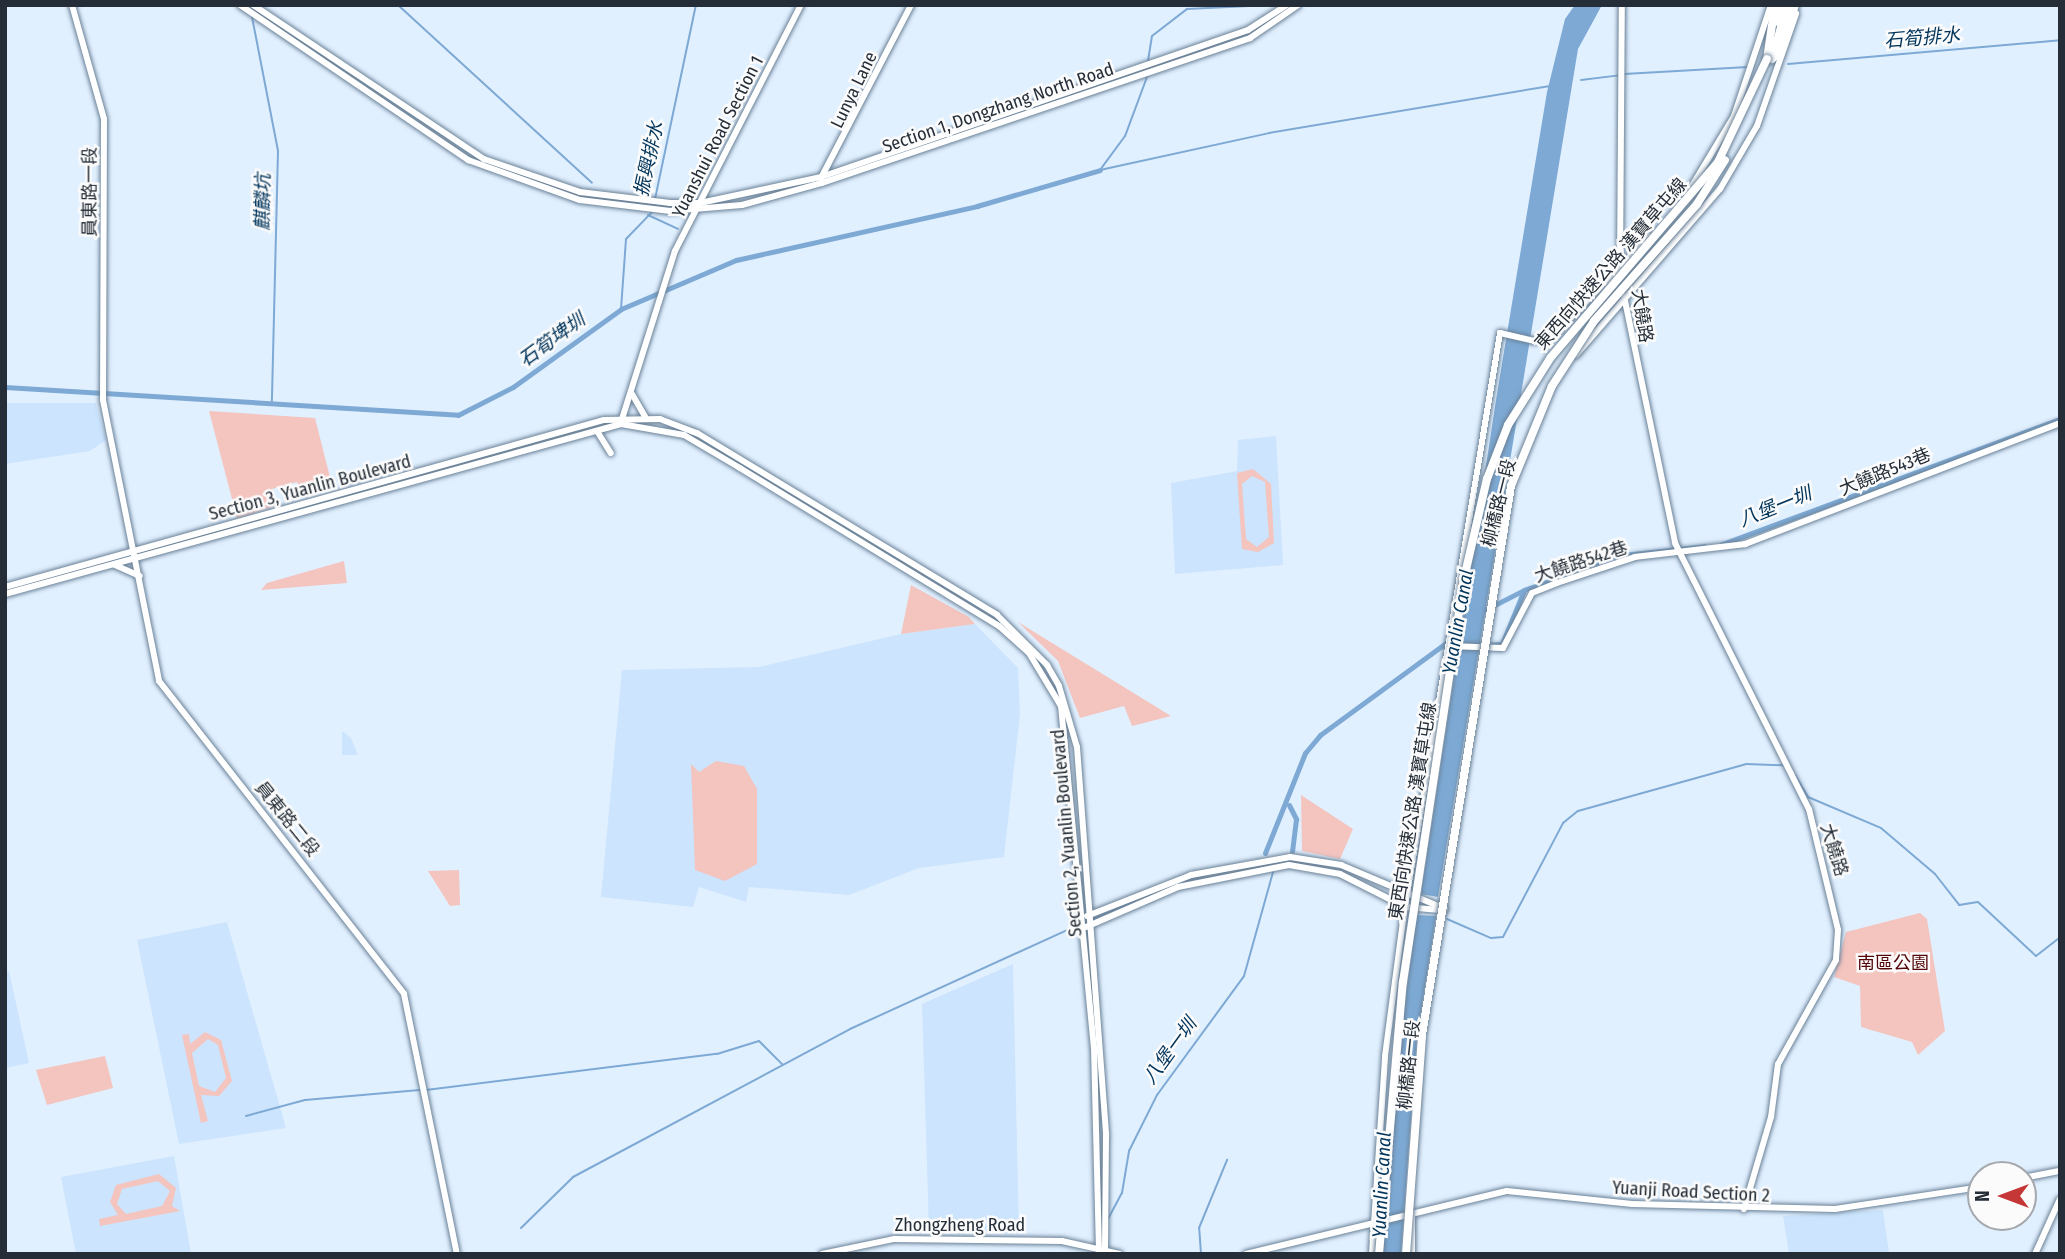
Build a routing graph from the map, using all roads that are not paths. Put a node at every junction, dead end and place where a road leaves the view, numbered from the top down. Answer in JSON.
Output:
{"nodes":[{"id":1,"x":72,"y":5,"type":"edge"},
{"id":2,"x":240,"y":5,"type":"edge"},
{"id":3,"x":801,"y":5,"type":"edge"},
{"id":4,"x":911,"y":5,"type":"edge"},
{"id":5,"x":1287,"y":5,"type":"edge"},
{"id":6,"x":1298,"y":5,"type":"edge"},
{"id":7,"x":1622,"y":5,"type":"edge"},
{"id":8,"x":1773,"y":5,"type":"edge"},
{"id":9,"x":1781,"y":5,"type":"edge"},
{"id":10,"x":1787,"y":5,"type":"edge"},
{"id":11,"x":1797,"y":5,"type":"edge"},
{"id":12,"x":252,"y":9,"type":"edge"},
{"id":13,"x":1770,"y":59,"type":"junction"},
{"id":14,"x":822,"y":180,"type":"junction"},
{"id":15,"x":698,"y":207,"type":"junction"},
{"id":16,"x":1620,"y":266,"type":"junction"},
{"id":17,"x":1624,"y":296,"type":"junction"},
{"id":18,"x":632,"y":394,"type":"junction"},
{"id":19,"x":103,"y":400,"type":"joint"},
{"id":20,"x":646,"y":418,"type":"junction"},
{"id":21,"x":622,"y":420,"type":"junction"},
{"id":22,"x":2060,"y":424,"type":"edge"},
{"id":23,"x":597,"y":431,"type":"junction"},
{"id":24,"x":611,"y":453,"type":"dead end"},
{"id":25,"x":136,"y":550,"type":"junction"},
{"id":26,"x":1680,"y":554,"type":"junction"},
{"id":27,"x":137,"y":559,"type":"junction"},
{"id":28,"x":113,"y":565,"type":"junction"},
{"id":29,"x":140,"y":577,"type":"junction"},
{"id":30,"x":5,"y":587,"type":"edge"},
{"id":31,"x":5,"y":594,"type":"edge"},
{"id":32,"x":1452,"y":646,"type":"junction"},
{"id":33,"x":1481,"y":649,"type":"junction"},
{"id":34,"x":1407,"y":898,"type":"junction"},
{"id":35,"x":1417,"y":906,"type":"junction"},
{"id":36,"x":1405,"y":907,"type":"junction"},
{"id":37,"x":1440,"y":909,"type":"junction"},
{"id":38,"x":1084,"y":918,"type":"junction"},
{"id":39,"x":1085,"y":928,"type":"junction"},
{"id":40,"x":2060,"y":1171,"type":"edge"},
{"id":41,"x":2037,"y":1175,"type":"edge"},
{"id":42,"x":1967,"y":1189,"type":"edge"},
{"id":43,"x":2060,"y":1199,"type":"edge"},
{"id":44,"x":1744,"y":1209,"type":"junction"},
{"id":45,"x":1412,"y":1212,"type":"junction"},
{"id":46,"x":1371,"y":1222,"type":"junction"},
{"id":47,"x":1102,"y":1251,"type":"edge"},
{"id":48,"x":457,"y":1254,"type":"edge"},
{"id":49,"x":822,"y":1254,"type":"edge"},
{"id":50,"x":1120,"y":1254,"type":"edge"},
{"id":51,"x":1246,"y":1254,"type":"edge"},
{"id":52,"x":1371,"y":1254,"type":"edge"},
{"id":53,"x":1379,"y":1254,"type":"edge"},
{"id":54,"x":1406,"y":1254,"type":"edge"},
{"id":55,"x":1412,"y":1254,"type":"edge"},
{"id":56,"x":2035,"y":1254,"type":"edge"}],
"edges":[{"from":1,"to":19,"type":"street","name":"員東路一段"},
{"from":2,"to":12,"type":"street","name":"Section 1, Dongzhang North Road"},
{"from":3,"to":15,"type":"street","name":"Yuanshui Road Section 1"},
{"from":4,"to":14,"type":"street","name":"Lunya Lane"},
{"from":5,"to":14,"type":"street","name":"Section 1, Dongzhang North Road"},
{"from":6,"to":14,"type":"street","name":"Section 1, Dongzhang North Road"},
{"from":7,"to":16,"type":"street","name":"大饒路"},
{"from":8,"to":13,"type":"highway"},
{"from":8,"to":16,"type":"street"},
{"from":9,"to":13,"type":"highway","name":"東西向快速公路 漢寶草屯線"},
{"from":10,"to":13,"type":"highway","name":"東西向快速公路 漢寶草屯線"},
{"from":11,"to":13,"type":"highway"},
{"from":11,"to":17,"type":"street","name":"柳橋路一段"},
{"from":12,"to":15,"type":"street","name":"Section 1, Dongzhang North Road"},
{"from":13,"to":53,"type":"highway","name":"東西向快速公路 漢寶草屯線","bridge":true},
{"from":13,"to":54,"type":"highway","name":"東西向快速公路 漢寶草屯線","bridge":true},
{"from":14,"to":15,"type":"street","name":"Section 1, Dongzhang North Road"},
{"from":15,"to":18,"type":"street","name":"Yuanshui Road Section 1"},
{"from":16,"to":17,"type":"street","name":"大饒路"},
{"from":16,"to":32,"type":"street","name":"柳橋路一段"},
{"from":17,"to":26,"type":"street","name":"大饒路"},
{"from":17,"to":33,"type":"street","name":"柳橋路一段"},
{"from":18,"to":20,"type":"street"},
{"from":18,"to":21,"type":"street","name":"Yuanshui Road Section 1"},
{"from":19,"to":25,"type":"street","name":"員東路二段"},
{"from":20,"to":21,"type":"street","name":"Section 2, Yuanlin Boulevard"},
{"from":20,"to":38,"type":"street","name":"Section 2, Yuanlin Boulevard"},
{"from":21,"to":23,"type":"street","name":"Section 3, Yuanlin Boulevard"},
{"from":21,"to":25,"type":"street","name":"Section 3, Yuanlin Boulevard"},
{"from":21,"to":38,"type":"street","name":"Section 2, Yuanlin Boulevard"},
{"from":22,"to":26,"type":"street","name":"大饒路543巷"},
{"from":23,"to":24,"type":"street"},
{"from":23,"to":27,"type":"street","name":"Section 3, Yuanlin Boulevard"},
{"from":25,"to":27,"type":"street","name":"員東路二段"},
{"from":25,"to":30,"type":"street","name":"Section 3, Yuanlin Boulevard"},
{"from":26,"to":33,"type":"street","name":"大饒路542巷"},
{"from":26,"to":44,"type":"street","name":"大饒路"},
{"from":27,"to":28,"type":"street","name":"Section 3, Yuanlin Boulevard"},
{"from":27,"to":29,"type":"street","name":"員東路二段"},
{"from":28,"to":29,"type":"street"},
{"from":28,"to":31,"type":"street","name":"Section 3, Yuanlin Boulevard"},
{"from":29,"to":48,"type":"street","name":"員東路二段"},
{"from":32,"to":33,"type":"street"},
{"from":32,"to":34,"type":"street","name":"柳橋路一段"},
{"from":33,"to":37,"type":"street","name":"柳橋路一段"},
{"from":34,"to":35,"type":"street"},
{"from":34,"to":36,"type":"street","name":"柳橋路一段"},
{"from":34,"to":38,"type":"street"},
{"from":35,"to":36,"type":"street"},
{"from":35,"to":37,"type":"street"},
{"from":36,"to":39,"type":"street"},
{"from":36,"to":46,"type":"street","name":"柳橋路一段"},
{"from":37,"to":45,"type":"street","name":"柳橋路一段"},
{"from":38,"to":39,"type":"street","name":"Section 2, Yuanlin Boulevard"},
{"from":39,"to":47,"type":"street","name":"Section 2, Yuanlin Boulevard"},
{"from":40,"to":41,"type":"street"},
{"from":42,"to":44,"type":"street","name":"Yuanji Road Section 2"},
{"from":43,"to":56,"type":"street"},
{"from":44,"to":45,"type":"street","name":"Yuanji Road Section 2"},
{"from":45,"to":46,"type":"street","name":"Yuanji Road Section 2"},
{"from":45,"to":55,"type":"street","name":"柳橋路一段"},
{"from":46,"to":51,"type":"street"},
{"from":46,"to":52,"type":"street","name":"柳橋路一段"},
{"from":47,"to":49,"type":"street","name":"Zhongzheng Road"},
{"from":47,"to":50,"type":"street"}]}
